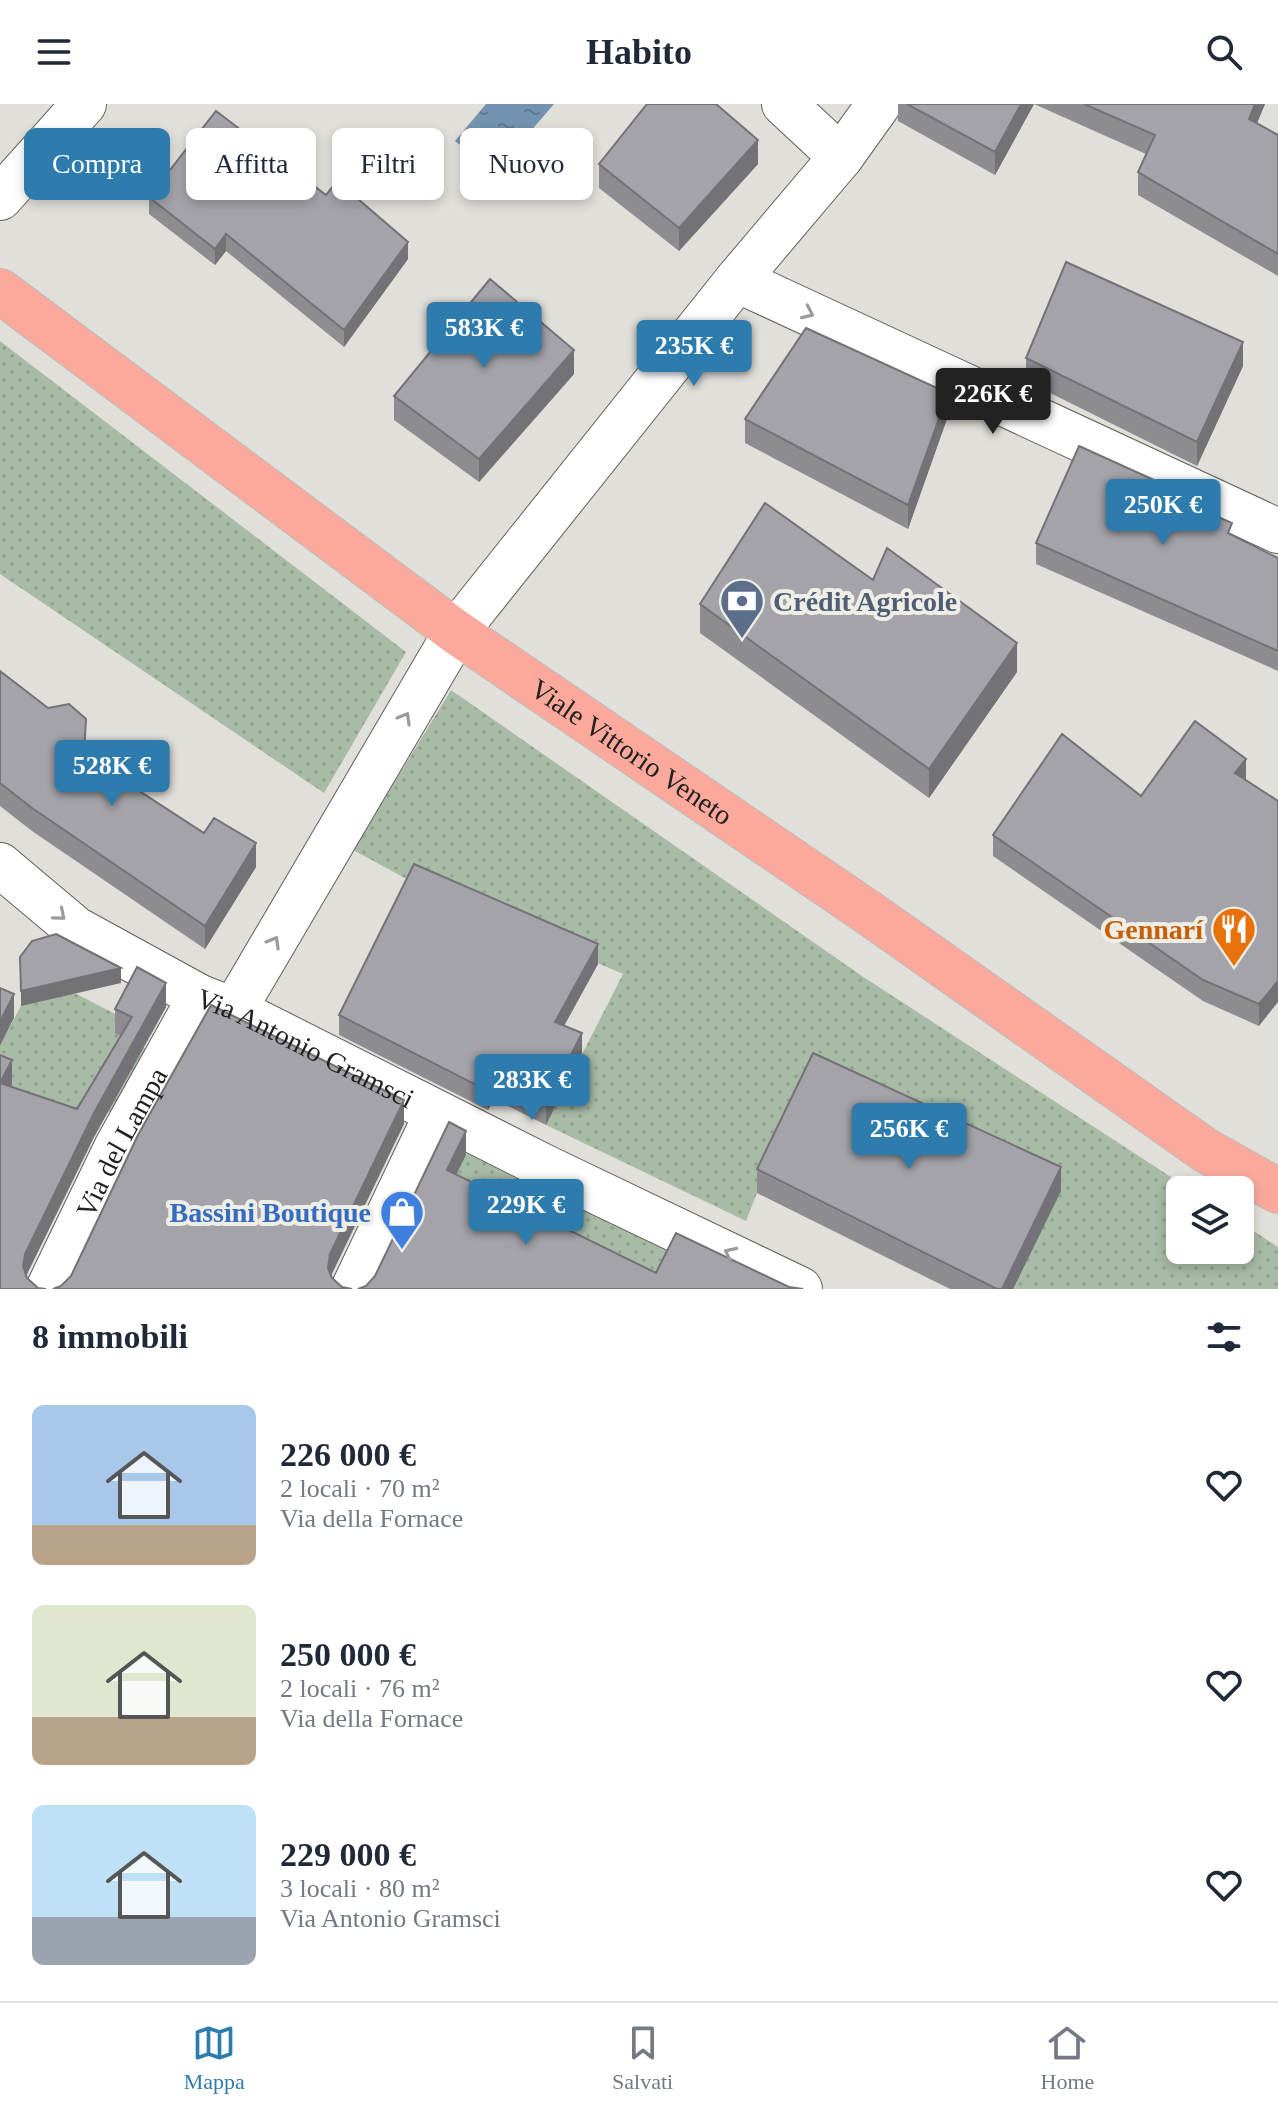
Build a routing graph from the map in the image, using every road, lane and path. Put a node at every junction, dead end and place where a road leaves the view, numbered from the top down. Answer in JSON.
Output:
{"nodes":[{"id":1,"x":84,"y":104,"type":"edge"},
{"id":2,"x":784,"y":104,"type":"edge"},
{"id":3,"x":879,"y":104,"type":"edge"},
{"id":4,"x":841,"y":157,"type":"junction"},
{"id":5,"x":0,"y":198,"type":"edge"},
{"id":6,"x":737,"y":280,"type":"junction"},
{"id":7,"x":0,"y":291,"type":"edge"},
{"id":8,"x":1278,"y":531,"type":"edge"},
{"id":9,"x":456,"y":632,"type":"junction"},
{"id":10,"x":0,"y":865,"type":"edge"},
{"id":11,"x":217,"y":1003,"type":"junction"},
{"id":12,"x":437,"y":1113,"type":"junction"},
{"id":13,"x":1278,"y":1191,"type":"edge"},
{"id":14,"x":48,"y":1289,"type":"edge"},
{"id":15,"x":353,"y":1289,"type":"edge"},
{"id":16,"x":800,"y":1289,"type":"edge"}],
"edges":[{"from":1,"to":5,"type":"street"},
{"from":2,"to":4,"type":"street"},
{"from":3,"to":4,"type":"street","name":"Via del Lampa"},
{"from":4,"to":6,"type":"street","name":"Via del Lampa"},
{"from":6,"to":8,"type":"street","one_way":true},
{"from":6,"to":9,"type":"street","name":"Via del Lampa"},
{"from":7,"to":9,"type":"main road","name":"Viale Vittorio Veneto"},
{"from":11,"to":9,"type":"street","name":"Via del Lampa","one_way":true},
{"from":9,"to":13,"type":"main road","name":"Viale Vittorio Veneto"},
{"from":10,"to":11,"type":"street","name":"Via Antonio Gramsci","one_way":true},
{"from":11,"to":12,"type":"street","name":"Via Antonio Gramsci"},
{"from":11,"to":14,"type":"street","name":"Via del Lampa"},
{"from":12,"to":15,"type":"street"},
{"from":16,"to":12,"type":"street","name":"Via Antonio Gramsci","one_way":true}]}
